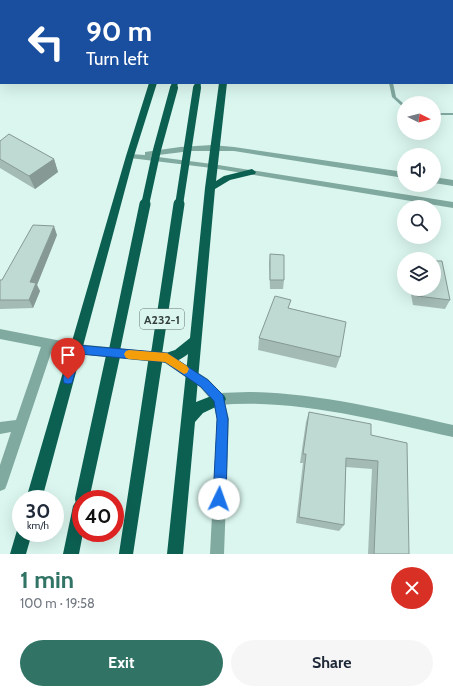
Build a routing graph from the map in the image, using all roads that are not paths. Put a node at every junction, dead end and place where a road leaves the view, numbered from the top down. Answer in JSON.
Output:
{"nodes":[{"id":1,"x":153,"y":84,"type":"edge"},
{"id":2,"x":175,"y":84,"type":"edge"},
{"id":3,"x":198,"y":84,"type":"edge"},
{"id":4,"x":223,"y":84,"type":"edge"},
{"id":5,"x":391,"y":84,"type":"edge"},
{"id":6,"x":397,"y":100,"type":"edge"},
{"id":7,"x":441,"y":114,"type":"edge"},
{"id":8,"x":453,"y":114,"type":"edge"},
{"id":9,"x":215,"y":147,"type":"junction"},
{"id":10,"x":130,"y":156,"type":"junction"},
{"id":11,"x":212,"y":166,"type":"junction"},
{"id":12,"x":252,"y":172,"type":"junction"},
{"id":13,"x":397,"y":174,"type":"edge"},
{"id":14,"x":441,"y":181,"type":"edge"},
{"id":15,"x":453,"y":183,"type":"edge"},
{"id":16,"x":210,"y":188,"type":"junction"},
{"id":17,"x":453,"y":205,"type":"edge"},
{"id":18,"x":0,"y":334,"type":"edge"},
{"id":19,"x":196,"y":340,"type":"junction"},
{"id":20,"x":48,"y":344,"type":"junction"},
{"id":21,"x":77,"y":349,"type":"junction"},
{"id":22,"x":167,"y":358,"type":"junction"},
{"id":23,"x":193,"y":376,"type":"junction"},
{"id":24,"x":219,"y":399,"type":"junction"},
{"id":25,"x":189,"y":418,"type":"junction"},
{"id":26,"x":20,"y":425,"type":"junction"},
{"id":27,"x":0,"y":428,"type":"edge"},
{"id":28,"x":453,"y":431,"type":"edge"},
{"id":29,"x":0,"y":484,"type":"edge"},
{"id":30,"x":37,"y":490,"type":"edge"},
{"id":31,"x":84,"y":490,"type":"edge"},
{"id":32,"x":21,"y":542,"type":"edge"},
{"id":33,"x":74,"y":542,"type":"edge"},
{"id":34,"x":18,"y":554,"type":"edge"},
{"id":35,"x":71,"y":554,"type":"edge"},
{"id":36,"x":126,"y":554,"type":"edge"},
{"id":37,"x":175,"y":554,"type":"edge"},
{"id":38,"x":217,"y":554,"type":"edge"}],
"edges":[{"from":1,"to":10,"type":"highway"},
{"from":2,"to":31,"type":"highway","number":"A232-1","bridge":true},
{"from":3,"to":36,"type":"highway","number":"A232-1","bridge":true},
{"from":4,"to":9,"type":"highway"},
{"from":5,"to":6,"type":"lane"},
{"from":7,"to":8,"type":"lane"},
{"from":9,"to":10,"type":"street"},
{"from":9,"to":11,"type":"highway"},
{"from":9,"to":13,"type":"street"},
{"from":10,"to":11,"type":"street"},
{"from":10,"to":21,"type":"highway"},
{"from":11,"to":12,"type":"street"},
{"from":11,"to":16,"type":"highway"},
{"from":12,"to":16,"type":"highway"},
{"from":12,"to":17,"type":"street"},
{"from":14,"to":15,"type":"street"},
{"from":16,"to":19,"type":"highway"},
{"from":18,"to":20,"type":"street"},
{"from":19,"to":22,"type":"highway"},
{"from":19,"to":23,"type":"highway"},
{"from":20,"to":21,"type":"street"},
{"from":20,"to":26,"type":"street"},
{"from":21,"to":22,"type":"street"},
{"from":21,"to":30,"type":"highway"},
{"from":22,"to":23,"type":"street"},
{"from":23,"to":24,"type":"street"},
{"from":23,"to":25,"type":"highway"},
{"from":24,"to":25,"type":"highway"},
{"from":24,"to":28,"type":"street"},
{"from":24,"to":38,"type":"street"},
{"from":25,"to":37,"type":"highway"},
{"from":26,"to":27,"type":"street"},
{"from":26,"to":29,"type":"street"},
{"from":32,"to":34,"type":"highway"},
{"from":33,"to":35,"type":"highway"}]}
